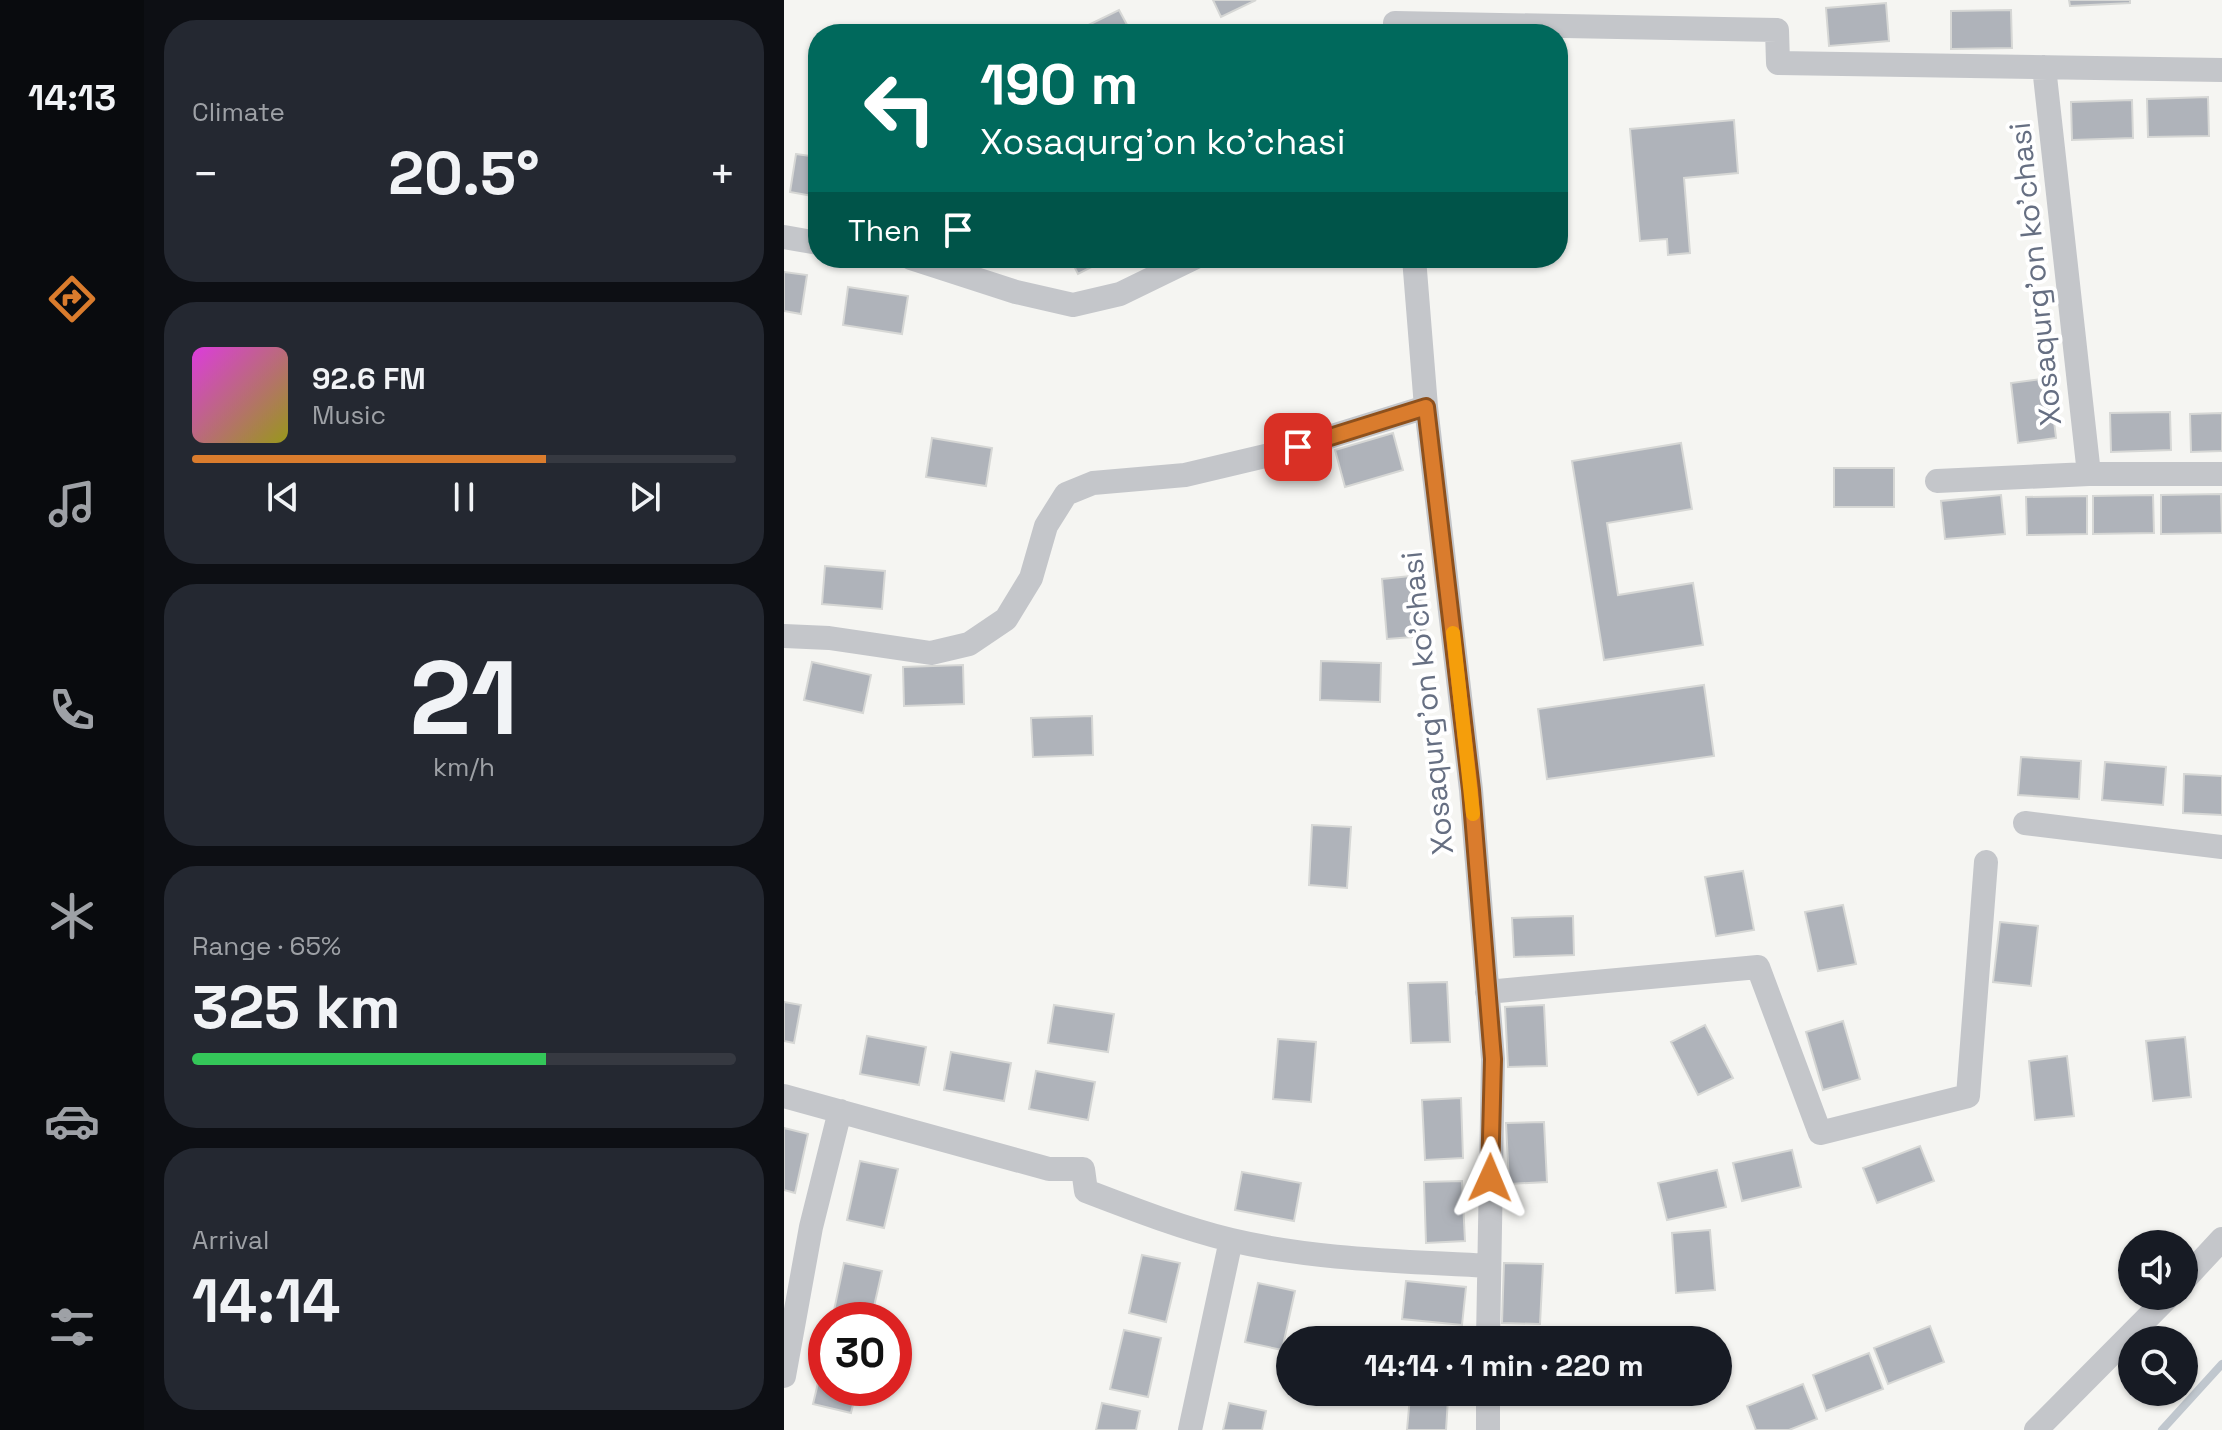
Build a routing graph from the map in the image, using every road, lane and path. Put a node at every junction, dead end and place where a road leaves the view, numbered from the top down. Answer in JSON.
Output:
{"nodes":[{"id":1,"x":1395,"y":19,"type":"edge"},
{"id":2,"x":2044,"y":67,"type":"junction"},
{"id":3,"x":2222,"y":70,"type":"edge"},
{"id":4,"x":784,"y":237,"type":"edge"},
{"id":5,"x":808,"y":241,"type":"edge"},
{"id":6,"x":942,"y":268,"type":"edge"},
{"id":7,"x":1173,"y":268,"type":"edge"},
{"id":8,"x":1415,"y":268,"type":"edge"},
{"id":9,"x":1426,"y":407,"type":"junction"},
{"id":10,"x":2089,"y":474,"type":"junction"},
{"id":11,"x":2222,"y":474,"type":"edge"},
{"id":12,"x":1937,"y":481,"type":"dead end"},
{"id":13,"x":784,"y":636,"type":"edge"},
{"id":14,"x":2025,"y":823,"type":"dead end"},
{"id":15,"x":2222,"y":847,"type":"edge"},
{"id":16,"x":1986,"y":862,"type":"dead end"},
{"id":17,"x":1487,"y":992,"type":"junction"},
{"id":18,"x":784,"y":1096,"type":"edge"},
{"id":19,"x":840,"y":1111,"type":"junction"},
{"id":20,"x":2222,"y":1239,"type":"edge"},
{"id":21,"x":1231,"y":1240,"type":"junction"},
{"id":22,"x":2198,"y":1265,"type":"edge"},
{"id":23,"x":1488,"y":1266,"type":"junction"},
{"id":24,"x":2155,"y":1310,"type":"edge"},
{"id":25,"x":1488,"y":1326,"type":"edge"},
{"id":26,"x":784,"y":1376,"type":"edge"},
{"id":27,"x":1488,"y":1406,"type":"edge"},
{"id":28,"x":1190,"y":1430,"type":"edge"},
{"id":29,"x":1488,"y":1430,"type":"edge"},
{"id":30,"x":2036,"y":1430,"type":"edge"}],
"edges":[{"from":1,"to":2,"type":"street"},
{"from":2,"to":3,"type":"street"},
{"from":2,"to":10,"type":"street","name":"Xosaqurg'on ko'chasi"},
{"from":4,"to":5,"type":"street"},
{"from":6,"to":7,"type":"street"},
{"from":8,"to":9,"type":"street","name":"Xosaqurg'on ko'chasi"},
{"from":9,"to":13,"type":"street"},
{"from":9,"to":17,"type":"street","name":"Xosaqurg'on ko'chasi"},
{"from":10,"to":11,"type":"street"},
{"from":10,"to":12,"type":"street"},
{"from":14,"to":15,"type":"street"},
{"from":16,"to":17,"type":"street"},
{"from":17,"to":23,"type":"street","name":"Xosaqurg'on ko'chasi"},
{"from":18,"to":19,"type":"street"},
{"from":19,"to":21,"type":"street"},
{"from":19,"to":26,"type":"street"},
{"from":20,"to":22,"type":"street"},
{"from":21,"to":23,"type":"street"},
{"from":21,"to":28,"type":"street"},
{"from":23,"to":25,"type":"street","name":"Xosaqurg'on ko'chasi"},
{"from":24,"to":30,"type":"street"},
{"from":27,"to":29,"type":"street"}]}
